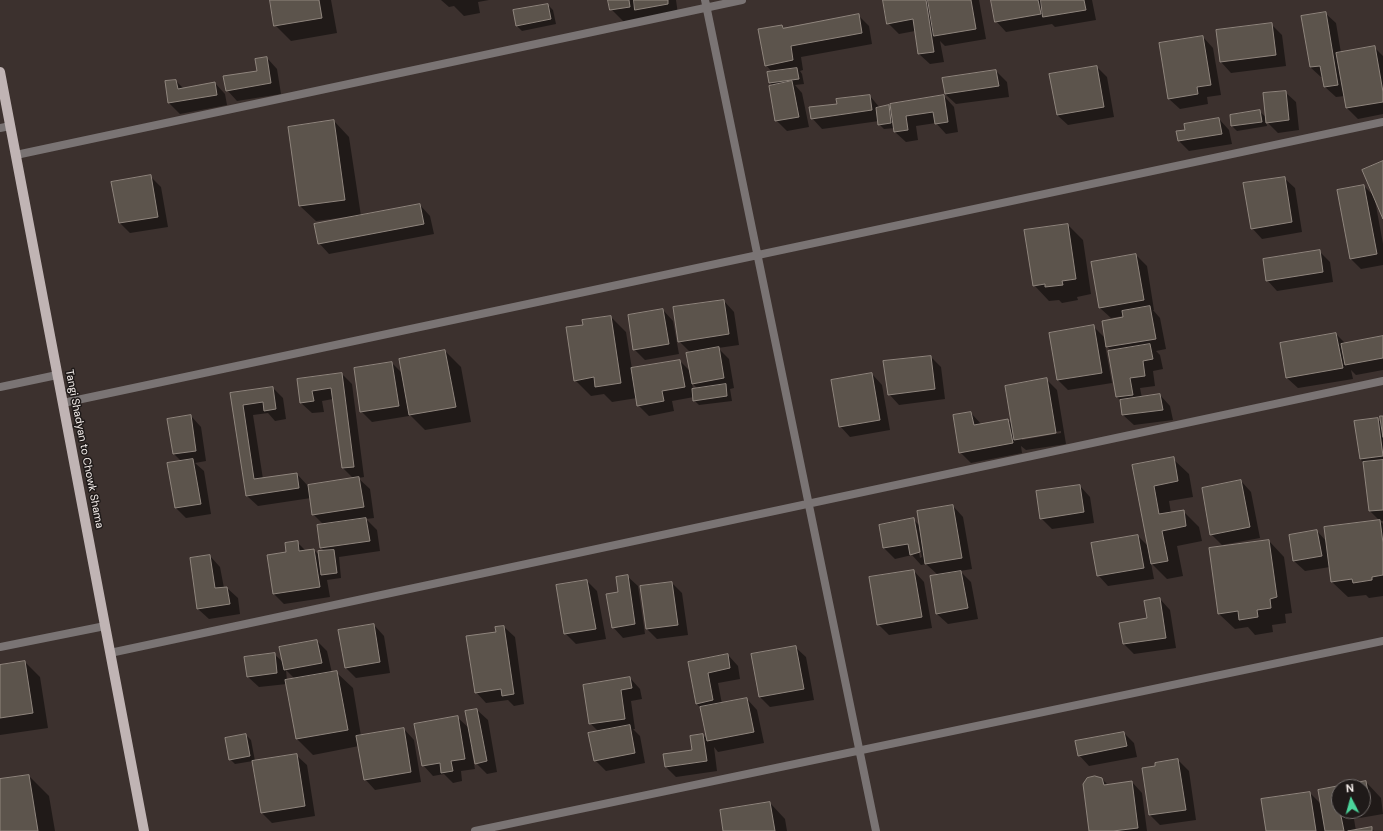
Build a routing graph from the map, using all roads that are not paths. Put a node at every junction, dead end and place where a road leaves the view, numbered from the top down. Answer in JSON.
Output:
{"nodes":[{"id":1,"x":742,"y":0,"type":"edge"},
{"id":2,"x":706,"y":4,"type":"edge"},
{"id":3,"x":0,"y":72,"type":"edge"},
{"id":4,"x":1383,"y":122,"type":"edge"},
{"id":5,"x":5,"y":127,"type":"edge"},
{"id":6,"x":16,"y":155,"type":"junction"},
{"id":7,"x":757,"y":255,"type":"junction"},
{"id":8,"x":57,"y":375,"type":"junction"},
{"id":9,"x":1383,"y":381,"type":"edge"},
{"id":10,"x":0,"y":387,"type":"edge"},
{"id":11,"x":63,"y":403,"type":"junction"},
{"id":12,"x":808,"y":504,"type":"junction"},
{"id":13,"x":105,"y":626,"type":"junction"},
{"id":14,"x":1383,"y":641,"type":"edge"},
{"id":15,"x":0,"y":647,"type":"edge"},
{"id":16,"x":110,"y":653,"type":"junction"},
{"id":17,"x":859,"y":751,"type":"junction"},
{"id":18,"x":144,"y":831,"type":"edge"},
{"id":19,"x":475,"y":831,"type":"edge"},
{"id":20,"x":876,"y":831,"type":"edge"}],
"edges":[{"from":1,"to":2,"type":"street"},
{"from":2,"to":6,"type":"street"},
{"from":2,"to":7,"type":"street"},
{"from":3,"to":5,"type":"main road","name":"Tangi Shadyan to Chowk Shama"},
{"from":4,"to":7,"type":"street"},
{"from":5,"to":6,"type":"main road","name":"Tangi Shadyan to Chowk Shama"},
{"from":6,"to":8,"type":"main road","name":"Tangi Shadyan to Chowk Shama"},
{"from":7,"to":11,"type":"street"},
{"from":7,"to":12,"type":"street"},
{"from":8,"to":10,"type":"street"},
{"from":8,"to":11,"type":"main road","name":"Tangi Shadyan to Chowk Shama"},
{"from":9,"to":12,"type":"street"},
{"from":11,"to":13,"type":"main road","name":"Tangi Shadyan to Chowk Shama"},
{"from":12,"to":16,"type":"street"},
{"from":12,"to":17,"type":"street"},
{"from":13,"to":15,"type":"street"},
{"from":13,"to":16,"type":"main road","name":"Tangi Shadyan to Chowk Shama"},
{"from":14,"to":17,"type":"street"},
{"from":16,"to":18,"type":"main road","name":"Tangi Shadyan to Chowk Shama"},
{"from":17,"to":19,"type":"street"},
{"from":17,"to":20,"type":"street"}]}
